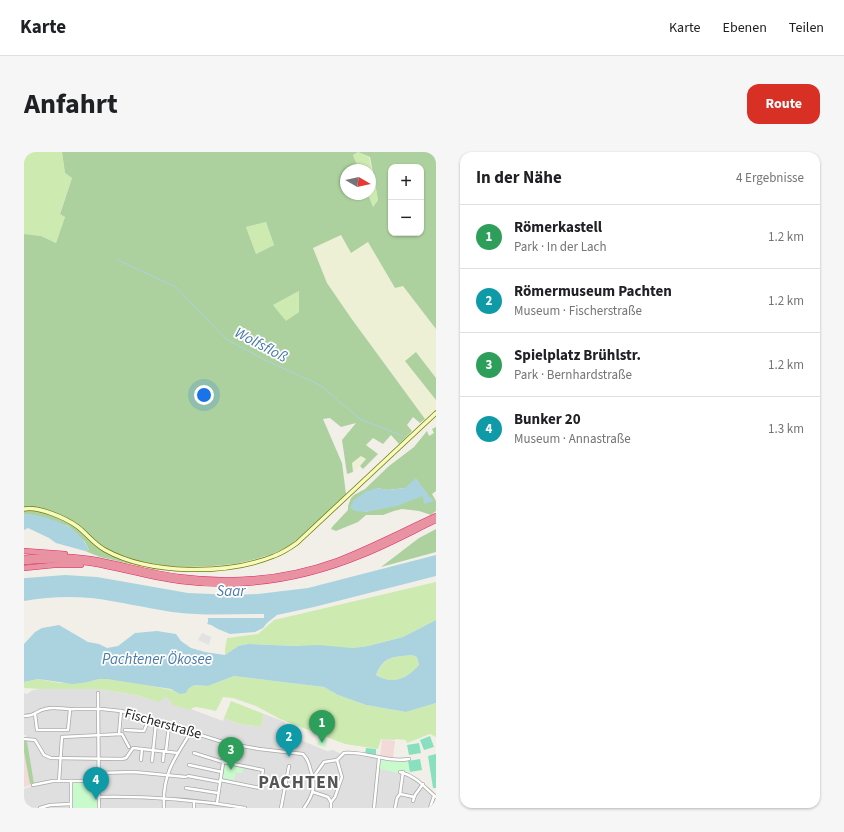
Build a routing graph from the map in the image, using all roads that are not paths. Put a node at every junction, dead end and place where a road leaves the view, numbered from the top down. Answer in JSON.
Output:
{"nodes":[{"id":1,"x":436,"y":413,"type":"edge"},
{"id":2,"x":24,"y":509,"type":"edge"},
{"id":3,"x":436,"y":516,"type":"edge"},
{"id":4,"x":436,"y":520,"type":"edge"},
{"id":5,"x":24,"y":551,"type":"edge"},
{"id":6,"x":24,"y":558,"type":"edge"},
{"id":7,"x":349,"y":558,"type":"junction"},
{"id":8,"x":100,"y":561,"type":"junction"},
{"id":9,"x":24,"y":562,"type":"edge"},
{"id":10,"x":339,"y":562,"type":"junction"},
{"id":11,"x":105,"y":566,"type":"junction"},
{"id":12,"x":24,"y":568,"type":"edge"},
{"id":13,"x":98,"y":693,"type":"dead end"},
{"id":14,"x":97,"y":709,"type":"junction"},
{"id":15,"x":70,"y":710,"type":"junction"},
{"id":16,"x":121,"y":711,"type":"junction"},
{"id":17,"x":35,"y":714,"type":"junction"},
{"id":18,"x":24,"y":716,"type":"edge"},
{"id":19,"x":148,"y":721,"type":"junction"},
{"id":20,"x":156,"y":723,"type":"junction"},
{"id":21,"x":169,"y":726,"type":"junction"},
{"id":22,"x":125,"y":730,"type":"dead end"},
{"id":23,"x":191,"y":732,"type":"junction"},
{"id":24,"x":119,"y":734,"type":"junction"},
{"id":25,"x":98,"y":735,"type":"junction"},
{"id":26,"x":24,"y":739,"type":"edge"},
{"id":27,"x":226,"y":743,"type":"junction"},
{"id":28,"x":129,"y":747,"type":"dead end"},
{"id":29,"x":142,"y":749,"type":"junction"},
{"id":30,"x":154,"y":750,"type":"junction"},
{"id":31,"x":165,"y":751,"type":"junction"},
{"id":32,"x":178,"y":753,"type":"junction"},
{"id":33,"x":194,"y":753,"type":"dead end"},
{"id":34,"x":60,"y":758,"type":"junction"},
{"id":35,"x":379,"y":758,"type":"junction"},
{"id":36,"x":98,"y":759,"type":"junction"},
{"id":37,"x":409,"y":759,"type":"dead end"},
{"id":38,"x":141,"y":760,"type":"dead end"},
{"id":39,"x":337,"y":760,"type":"junction"},
{"id":40,"x":152,"y":761,"type":"dead end"},
{"id":41,"x":163,"y":761,"type":"dead end"},
{"id":42,"x":223,"y":762,"type":"junction"},
{"id":43,"x":189,"y":765,"type":"dead end"},
{"id":44,"x":289,"y":766,"type":"dead end"},
{"id":45,"x":222,"y":772,"type":"junction"},
{"id":46,"x":98,"y":773,"type":"junction"},
{"id":47,"x":167,"y":774,"type":"junction"},
{"id":48,"x":314,"y":777,"type":"junction"},
{"id":49,"x":262,"y":779,"type":"junction"},
{"id":50,"x":59,"y":781,"type":"junction"},
{"id":51,"x":71,"y":781,"type":"junction"},
{"id":52,"x":98,"y":781,"type":"junction"},
{"id":53,"x":220,"y":781,"type":"junction"},
{"id":54,"x":286,"y":784,"type":"junction"},
{"id":55,"x":423,"y":784,"type":"junction"},
{"id":56,"x":33,"y":785,"type":"dead end"},
{"id":57,"x":186,"y":788,"type":"dead end"},
{"id":58,"x":313,"y":792,"type":"junction"},
{"id":59,"x":218,"y":793,"type":"junction"},
{"id":60,"x":400,"y":794,"type":"junction"},
{"id":61,"x":435,"y":796,"type":"edge"},
{"id":62,"x":98,"y":797,"type":"junction"},
{"id":63,"x":414,"y":797,"type":"junction"},
{"id":64,"x":163,"y":799,"type":"junction"},
{"id":65,"x":194,"y":801,"type":"junction"},
{"id":66,"x":413,"y":801,"type":"dead end"},
{"id":67,"x":331,"y":802,"type":"junction"},
{"id":68,"x":218,"y":803,"type":"junction"},
{"id":69,"x":71,"y":806,"type":"edge"},
{"id":70,"x":40,"y":808,"type":"edge"},
{"id":71,"x":98,"y":808,"type":"edge"},
{"id":72,"x":164,"y":808,"type":"edge"},
{"id":73,"x":194,"y":808,"type":"edge"},
{"id":74,"x":220,"y":808,"type":"edge"},
{"id":75,"x":245,"y":808,"type":"edge"},
{"id":76,"x":280,"y":808,"type":"edge"},
{"id":77,"x":304,"y":808,"type":"edge"},
{"id":78,"x":331,"y":808,"type":"edge"},
{"id":79,"x":374,"y":808,"type":"edge"},
{"id":80,"x":394,"y":808,"type":"edge"},
{"id":81,"x":430,"y":808,"type":"edge"}],
"edges":[{"from":1,"to":2,"type":"main road"},
{"from":3,"to":7,"type":"highway"},
{"from":4,"to":7,"type":"highway"},
{"from":5,"to":8,"type":"highway"},
{"from":6,"to":8,"type":"highway"},
{"from":7,"to":10,"type":"highway"},
{"from":8,"to":10,"type":"highway"},
{"from":9,"to":11,"type":"highway"},
{"from":10,"to":11,"type":"highway"},
{"from":11,"to":12,"type":"highway"},
{"from":13,"to":14,"type":"street"},
{"from":14,"to":15,"type":"street","name":"Fischerstraße"},
{"from":14,"to":16,"type":"street","name":"Fischerstraße"},
{"from":14,"to":25,"type":"street"},
{"from":15,"to":17,"type":"street","name":"Fischerstraße"},
{"from":15,"to":17,"type":"street"},
{"from":16,"to":19,"type":"street","name":"Fischerstraße"},
{"from":16,"to":24,"type":"street"},
{"from":17,"to":18,"type":"street","name":"Fischerstraße"},
{"from":19,"to":20,"type":"street","name":"Fischerstraße"},
{"from":19,"to":22,"type":"street"},
{"from":20,"to":21,"type":"street","name":"Fischerstraße"},
{"from":20,"to":30,"type":"street"},
{"from":21,"to":23,"type":"street","name":"Fischerstraße"},
{"from":21,"to":31,"type":"street"},
{"from":23,"to":27,"type":"street","name":"Fischerstraße"},
{"from":23,"to":32,"type":"street"},
{"from":24,"to":25,"type":"street"},
{"from":24,"to":28,"type":"street"},
{"from":25,"to":34,"type":"street"},
{"from":25,"to":36,"type":"street"},
{"from":26,"to":34,"type":"street"},
{"from":27,"to":42,"type":"street"},
{"from":27,"to":48,"type":"street","name":"Fischerstraße"},
{"from":29,"to":30,"type":"street"},
{"from":29,"to":36,"type":"street"},
{"from":29,"to":38,"type":"street"},
{"from":30,"to":31,"type":"street"},
{"from":30,"to":40,"type":"street"},
{"from":31,"to":32,"type":"street"},
{"from":31,"to":41,"type":"street"},
{"from":32,"to":47,"type":"street"},
{"from":33,"to":42,"type":"street"},
{"from":34,"to":36,"type":"street"},
{"from":34,"to":50,"type":"street"},
{"from":35,"to":37,"type":"street"},
{"from":35,"to":39,"type":"street"},
{"from":35,"to":79,"type":"street"},
{"from":36,"to":46,"type":"street"},
{"from":39,"to":48,"type":"street"},
{"from":39,"to":67,"type":"street"},
{"from":42,"to":45,"type":"street"},
{"from":42,"to":49,"type":"street"},
{"from":43,"to":45,"type":"street"},
{"from":44,"to":54,"type":"street"},
{"from":45,"to":53,"type":"street"},
{"from":46,"to":47,"type":"street"},
{"from":46,"to":52,"type":"street"},
{"from":47,"to":53,"type":"street"},
{"from":47,"to":64,"type":"street"},
{"from":48,"to":58,"type":"street"},
{"from":49,"to":53,"type":"street"},
{"from":49,"to":54,"type":"street"},
{"from":50,"to":51,"type":"street"},
{"from":50,"to":56,"type":"street"},
{"from":51,"to":52,"type":"street"},
{"from":51,"to":69,"type":"street"},
{"from":52,"to":62,"type":"street"},
{"from":53,"to":59,"type":"street"},
{"from":54,"to":76,"type":"street"},
{"from":55,"to":60,"type":"street"},
{"from":55,"to":61,"type":"street"},
{"from":55,"to":63,"type":"street"},
{"from":57,"to":59,"type":"street"},
{"from":58,"to":67,"type":"street"},
{"from":58,"to":77,"type":"street"},
{"from":59,"to":68,"type":"street"},
{"from":60,"to":63,"type":"street"},
{"from":60,"to":80,"type":"street"},
{"from":61,"to":81,"type":"street"},
{"from":62,"to":64,"type":"street"},
{"from":62,"to":71,"type":"street"},
{"from":63,"to":66,"type":"street"},
{"from":64,"to":65,"type":"street"},
{"from":64,"to":72,"type":"street"},
{"from":65,"to":68,"type":"street"},
{"from":65,"to":73,"type":"street"},
{"from":67,"to":78,"type":"street"},
{"from":68,"to":74,"type":"street"},
{"from":68,"to":75,"type":"street"},
{"from":69,"to":70,"type":"street"}]}
